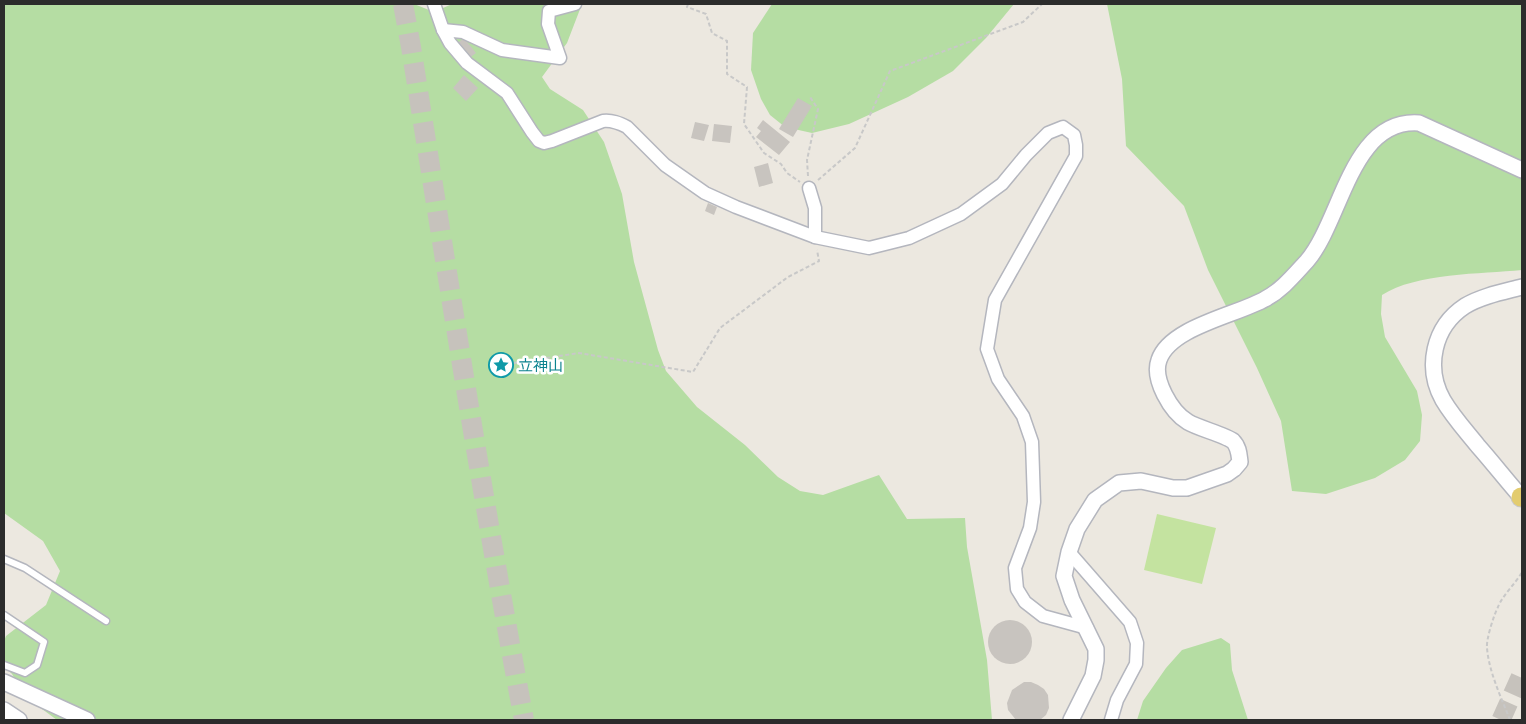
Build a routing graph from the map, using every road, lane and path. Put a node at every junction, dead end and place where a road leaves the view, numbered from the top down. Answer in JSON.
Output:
{"nodes":[{"id":1,"x":434,"y":4,"type":"edge"},
{"id":2,"x":575,"y":4,"type":"edge"},
{"id":3,"x":688,"y":4,"type":"edge"},
{"id":4,"x":1042,"y":4,"type":"edge"},
{"id":5,"x":443,"y":30,"type":"junction"},
{"id":6,"x":810,"y":97,"type":"dead end"},
{"id":7,"x":1522,"y":170,"type":"edge"},
{"id":8,"x":809,"y":188,"type":"junction"},
{"id":9,"x":815,"y":237,"type":"junction"},
{"id":10,"x":1522,"y":287,"type":"edge"},
{"id":11,"x":501,"y":365,"type":"dead end"},
{"id":12,"x":1522,"y":497,"type":"edge"},
{"id":13,"x":1069,"y":552,"type":"junction"},
{"id":14,"x":4,"y":559,"type":"edge"},
{"id":15,"x":1522,"y":572,"type":"edge"},
{"id":16,"x":4,"y":616,"type":"edge"},
{"id":17,"x":106,"y":621,"type":"dead end"},
{"id":18,"x":1087,"y":628,"type":"junction"},
{"id":19,"x":4,"y":665,"type":"edge"},
{"id":20,"x":4,"y":682,"type":"edge"},
{"id":21,"x":4,"y":710,"type":"edge"},
{"id":22,"x":19,"y":720,"type":"edge"},
{"id":23,"x":87,"y":720,"type":"edge"},
{"id":24,"x":1071,"y":720,"type":"edge"},
{"id":25,"x":1110,"y":720,"type":"edge"},
{"id":26,"x":1510,"y":720,"type":"edge"}],
"edges":[{"from":1,"to":5,"type":"street"},
{"from":2,"to":5,"type":"street"},
{"from":3,"to":8,"type":"path"},
{"from":4,"to":8,"type":"path"},
{"from":5,"to":9,"type":"street"},
{"from":6,"to":8,"type":"path"},
{"from":7,"to":13,"type":"street"},
{"from":8,"to":9,"type":"street"},
{"from":9,"to":11,"type":"path"},
{"from":9,"to":18,"type":"street"},
{"from":10,"to":12,"type":"street"},
{"from":13,"to":18,"type":"street"},
{"from":13,"to":25,"type":"street"},
{"from":14,"to":17,"type":"lane"},
{"from":15,"to":26,"type":"path"},
{"from":16,"to":19,"type":"lane"},
{"from":18,"to":24,"type":"street"},
{"from":20,"to":23,"type":"street"},
{"from":21,"to":22,"type":"street"}]}
